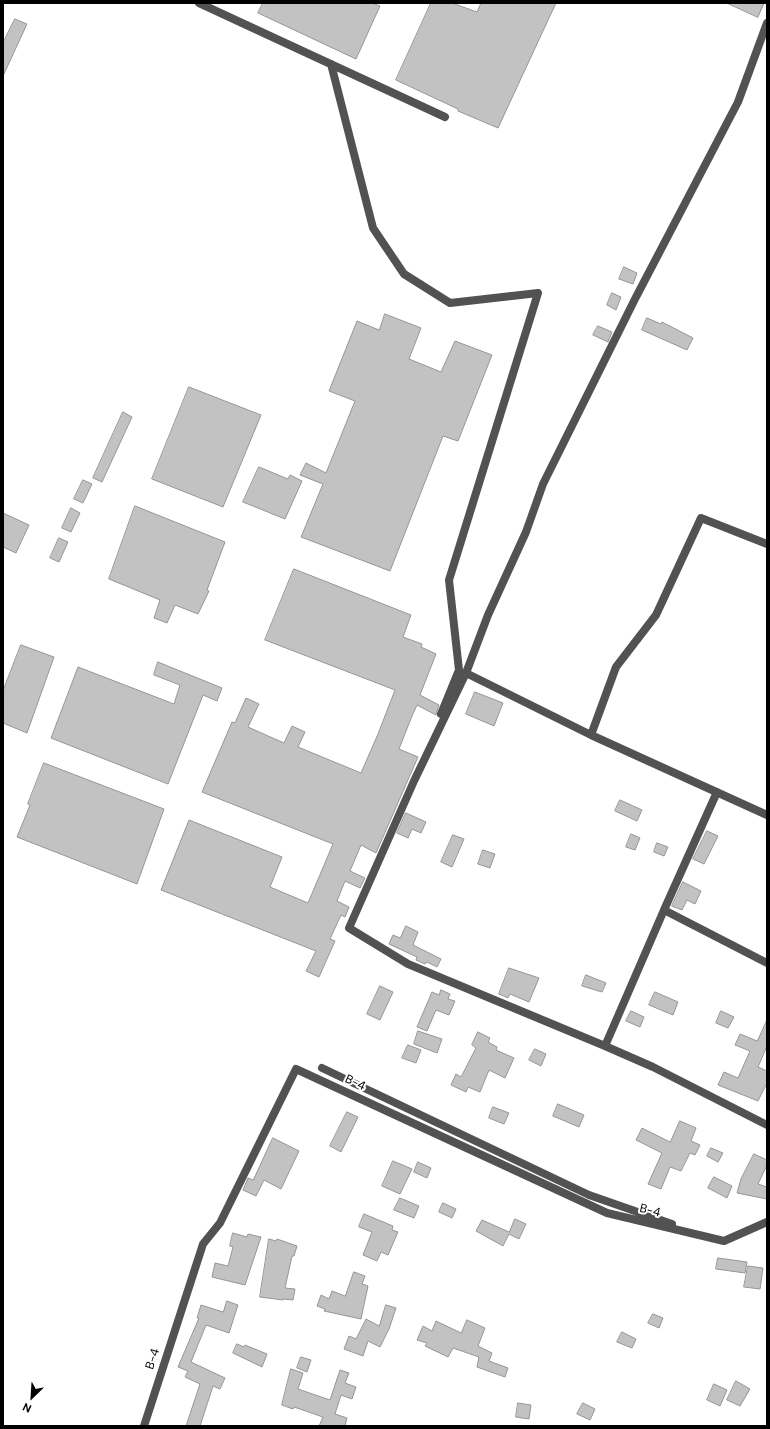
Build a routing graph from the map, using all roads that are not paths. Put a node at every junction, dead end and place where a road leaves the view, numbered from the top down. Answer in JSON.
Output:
{"nodes":[{"id":1,"x":199,"y":3,"type":"edge"},
{"id":2,"x":767,"y":23,"type":"edge"},
{"id":3,"x":331,"y":64,"type":"junction"},
{"id":4,"x":445,"y":116,"type":"dead end"},
{"id":5,"x":767,"y":544,"type":"edge"},
{"id":6,"x":466,"y":673,"type":"junction"},
{"id":7,"x":591,"y":735,"type":"junction"},
{"id":8,"x":414,"y":781,"type":"junction"},
{"id":9,"x":717,"y":792,"type":"junction"},
{"id":10,"x":767,"y":815,"type":"edge"},
{"id":11,"x":664,"y":910,"type":"junction"},
{"id":12,"x":767,"y":963,"type":"edge"},
{"id":13,"x":605,"y":1046,"type":"junction"},
{"id":14,"x":322,"y":1068,"type":"dead end"},
{"id":15,"x":767,"y":1125,"type":"edge"},
{"id":16,"x":767,"y":1222,"type":"edge"},
{"id":17,"x":724,"y":1241,"type":"junction"},
{"id":18,"x":144,"y":1426,"type":"edge"}],
"edges":[{"from":1,"to":3,"type":"street"},
{"from":2,"to":6,"type":"street"},
{"from":3,"to":4,"type":"street"},
{"from":3,"to":8,"type":"street"},
{"from":5,"to":7,"type":"street"},
{"from":6,"to":7,"type":"street"},
{"from":6,"to":8,"type":"street"},
{"from":7,"to":9,"type":"street"},
{"from":8,"to":13,"type":"street"},
{"from":9,"to":10,"type":"street"},
{"from":9,"to":11,"type":"street"},
{"from":11,"to":12,"type":"street"},
{"from":11,"to":13,"type":"street"},
{"from":13,"to":15,"type":"street"},
{"from":14,"to":17,"type":"street"},
{"from":16,"to":17,"type":"street"},
{"from":17,"to":18,"type":"street","name":"B-4"}]}
